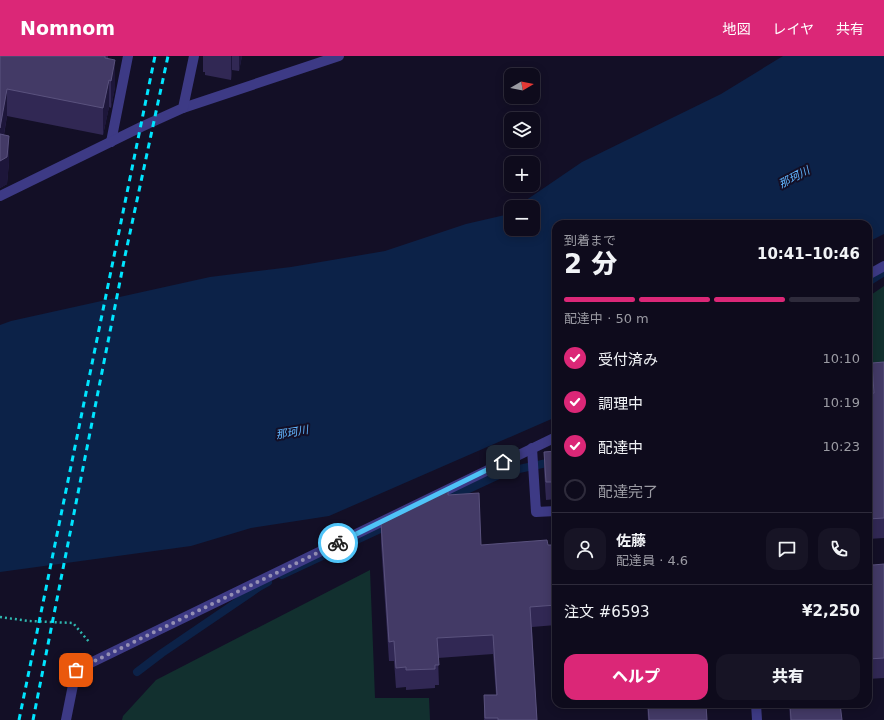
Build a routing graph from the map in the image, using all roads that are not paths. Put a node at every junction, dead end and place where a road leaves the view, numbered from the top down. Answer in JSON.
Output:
{"nodes":[{"id":1,"x":128,"y":56,"type":"edge"},
{"id":2,"x":194,"y":56,"type":"edge"},
{"id":3,"x":340,"y":56,"type":"edge"},
{"id":4,"x":183,"y":108,"type":"junction"},
{"id":5,"x":111,"y":142,"type":"junction"},
{"id":6,"x":0,"y":196,"type":"edge"},
{"id":7,"x":884,"y":266,"type":"edge"},
{"id":8,"x":872,"y":273,"type":"edge"},
{"id":9,"x":552,"y":439,"type":"edge"},
{"id":10,"x":532,"y":448,"type":"junction"},
{"id":11,"x":552,"y":511,"type":"edge"},
{"id":12,"x":756,"y":708,"type":"edge"},
{"id":13,"x":66,"y":720,"type":"edge"},
{"id":14,"x":757,"y":720,"type":"edge"}],
"edges":[{"from":1,"to":5,"type":"street"},
{"from":2,"to":4,"type":"street"},
{"from":3,"to":4,"type":"street"},
{"from":4,"to":5,"type":"street"},
{"from":5,"to":6,"type":"street"},
{"from":7,"to":8,"type":"street"},
{"from":9,"to":10,"type":"street"},
{"from":10,"to":11,"type":"street"},
{"from":10,"to":13,"type":"street"},
{"from":12,"to":14,"type":"street"}]}
